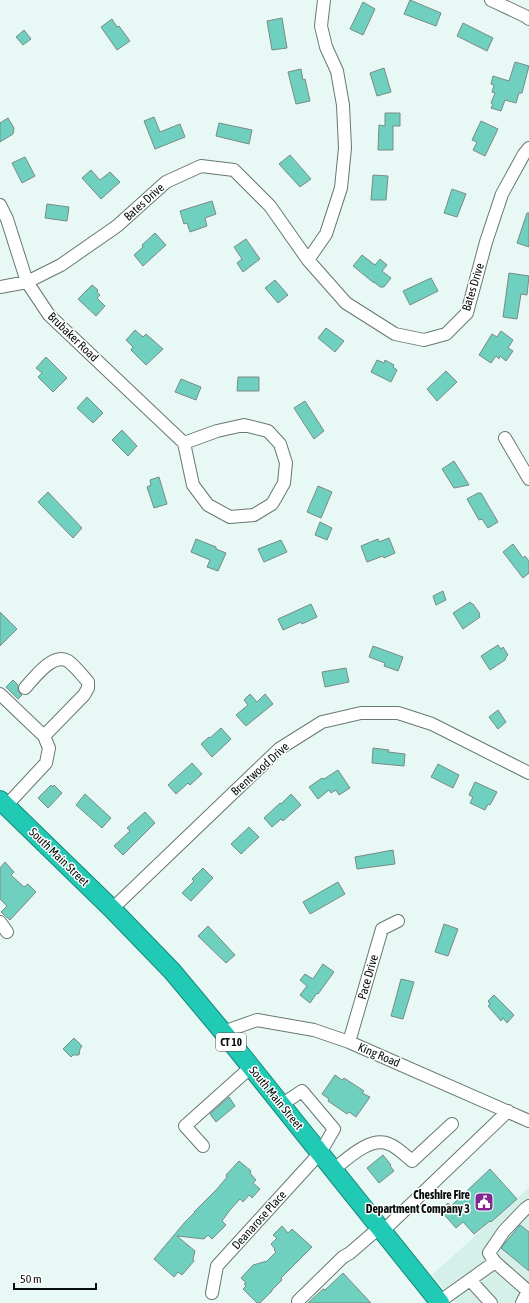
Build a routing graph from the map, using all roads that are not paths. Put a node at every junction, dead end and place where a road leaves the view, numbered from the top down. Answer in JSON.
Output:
{"nodes":[{"id":1,"x":324,"y":0,"type":"edge"},
{"id":2,"x":492,"y":0,"type":"edge"},
{"id":3,"x":529,"y":19,"type":"edge"},
{"id":4,"x":529,"y":148,"type":"edge"},
{"id":5,"x":0,"y":205,"type":"edge"},
{"id":6,"x":308,"y":260,"type":"junction"},
{"id":7,"x":27,"y":282,"type":"junction"},
{"id":8,"x":0,"y":287,"type":"edge"},
{"id":9,"x":505,"y":438,"type":"dead end"},
{"id":10,"x":184,"y":443,"type":"junction"},
{"id":11,"x":529,"y":479,"type":"edge"},
{"id":12,"x":25,"y":688,"type":"dead end"},
{"id":13,"x":0,"y":694,"type":"edge"},
{"id":14,"x":44,"y":736,"type":"junction"},
{"id":15,"x":529,"y":773,"type":"edge"},
{"id":16,"x":3,"y":803,"type":"edge"},
{"id":17,"x":112,"y":909,"type":"junction"},
{"id":18,"x":398,"y":921,"type":"dead end"},
{"id":19,"x":223,"y":1032,"type":"junction"},
{"id":20,"x":349,"y":1042,"type":"junction"},
{"id":21,"x":251,"y":1068,"type":"junction"},
{"id":22,"x":281,"y":1105,"type":"junction"},
{"id":23,"x":508,"y":1112,"type":"junction"},
{"id":24,"x":529,"y":1120,"type":"edge"},
{"id":25,"x":452,"y":1124,"type":"dead end"},
{"id":26,"x":203,"y":1146,"type":"dead end"},
{"id":27,"x":320,"y":1153,"type":"junction"},
{"id":28,"x":333,"y":1170,"type":"junction"},
{"id":29,"x":528,"y":1209,"type":"edge"},
{"id":30,"x":381,"y":1230,"type":"junction"},
{"id":31,"x":495,"y":1262,"type":"junction"},
{"id":32,"x":470,"y":1280,"type":"junction"},
{"id":33,"x":212,"y":1293,"type":"dead end"},
{"id":34,"x":298,"y":1301,"type":"dead end"},
{"id":35,"x":439,"y":1303,"type":"edge"},
{"id":36,"x":491,"y":1303,"type":"edge"},
{"id":37,"x":522,"y":1303,"type":"edge"}],
"edges":[{"from":1,"to":6,"type":"street"},
{"from":2,"to":3,"type":"street"},
{"from":4,"to":6,"type":"street","name":"Bates Drive"},
{"from":5,"to":7,"type":"street","name":"Brubaker Road"},
{"from":6,"to":7,"type":"street","name":"Bates Drive"},
{"from":7,"to":8,"type":"street","name":"Bates Drive"},
{"from":7,"to":10,"type":"street","name":"Brubaker Road"},
{"from":9,"to":11,"type":"street"},
{"from":10,"to":10,"type":"street"},
{"from":12,"to":14,"type":"street"},
{"from":13,"to":14,"type":"street"},
{"from":14,"to":16,"type":"street"},
{"from":15,"to":17,"type":"street","name":"Brentwood Drive"},
{"from":16,"to":17,"type":"highway","name":"South Main Street","number":"CT 10"},
{"from":17,"to":19,"type":"highway","name":"South Main Street","number":"CT 10"},
{"from":18,"to":20,"type":"street","name":"Pace Drive"},
{"from":19,"to":20,"type":"street","name":"King Road"},
{"from":19,"to":21,"type":"highway","name":"South Main Street","number":"CT 10"},
{"from":20,"to":23,"type":"street","name":"King Road"},
{"from":21,"to":22,"type":"highway","name":"South Main Street","number":"CT 10"},
{"from":21,"to":26,"type":"street"},
{"from":22,"to":27,"type":"highway","name":"South Main Street","number":"CT 10"},
{"from":22,"to":27,"type":"street","name":"Deanarose Place"},
{"from":23,"to":24,"type":"street","name":"King Road"},
{"from":23,"to":30,"type":"street"},
{"from":25,"to":28,"type":"street"},
{"from":27,"to":28,"type":"highway","name":"South Main Street","number":"CT 10"},
{"from":27,"to":33,"type":"street","name":"Deanarose Place"},
{"from":28,"to":30,"type":"highway","name":"South Main Street","number":"CT 10"},
{"from":29,"to":31,"type":"street"},
{"from":30,"to":34,"type":"street"},
{"from":30,"to":35,"type":"highway","name":"South Main Street","number":"CT 10"},
{"from":31,"to":32,"type":"street"},
{"from":31,"to":37,"type":"street"},
{"from":32,"to":35,"type":"street"},
{"from":32,"to":36,"type":"street"}]}
